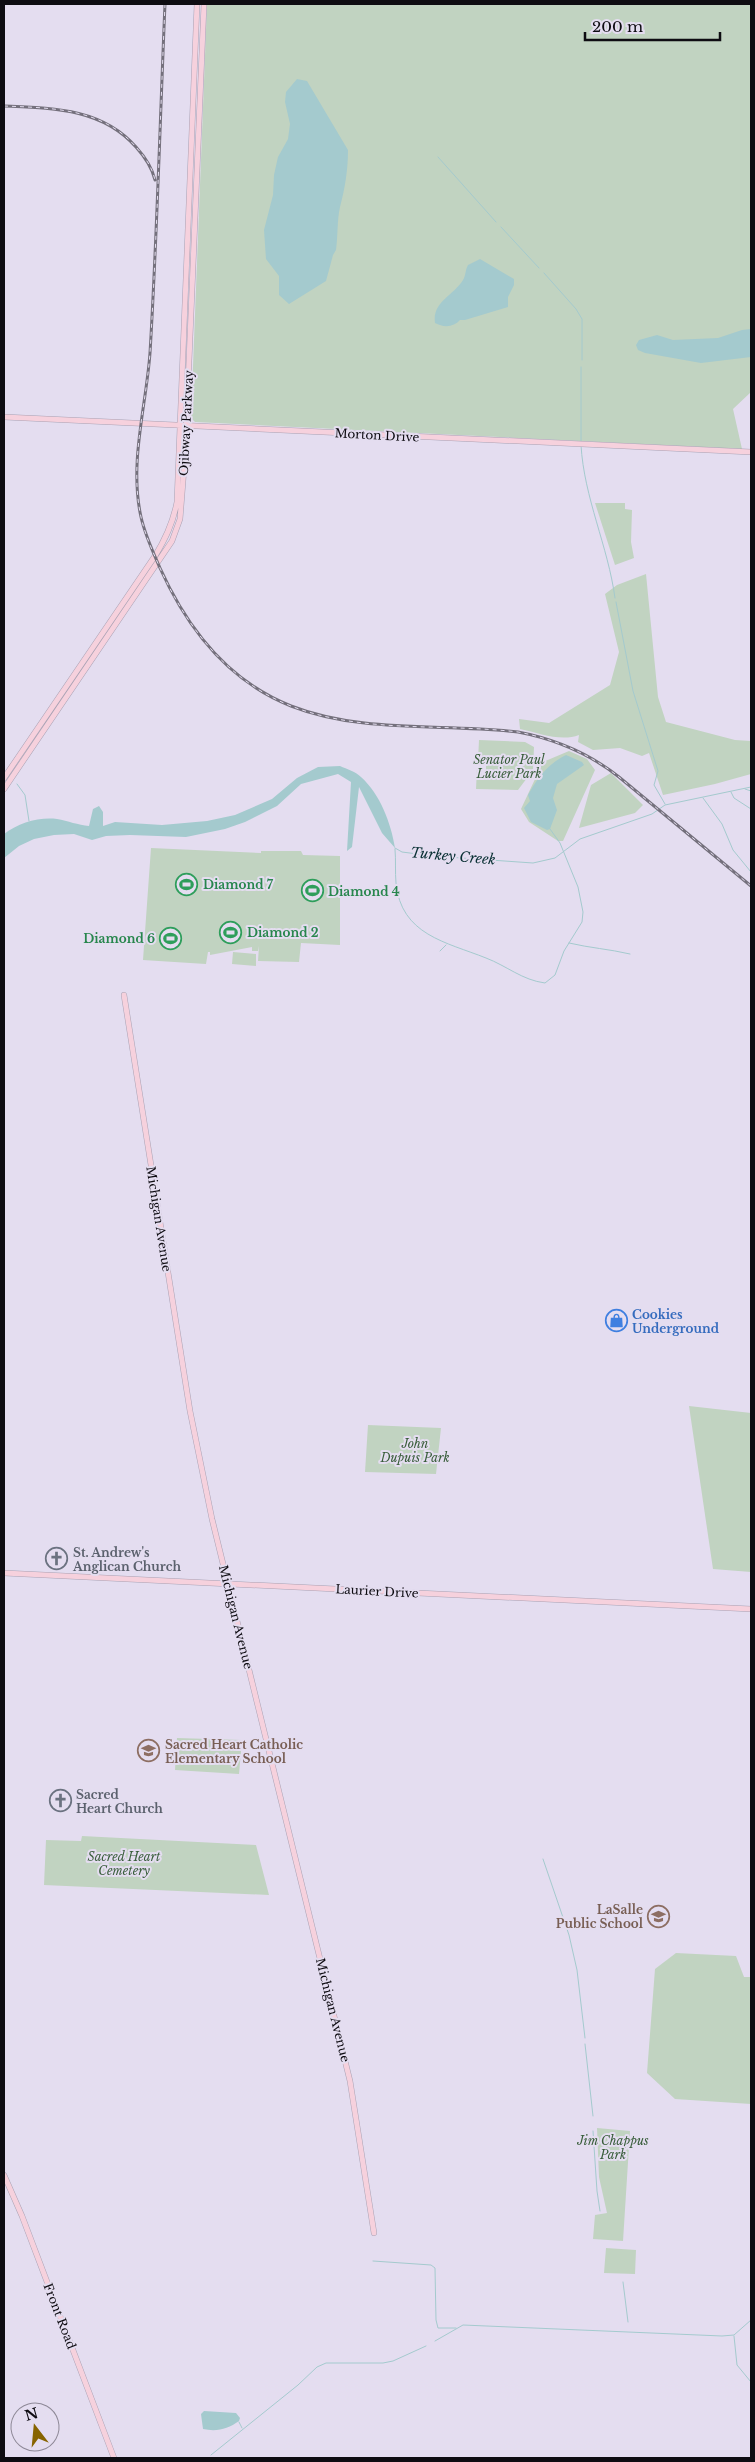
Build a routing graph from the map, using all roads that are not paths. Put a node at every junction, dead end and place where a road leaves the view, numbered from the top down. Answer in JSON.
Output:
{"nodes":[{"id":1,"x":197,"y":4,"type":"edge"},
{"id":2,"x":204,"y":4,"type":"edge"},
{"id":3,"x":4,"y":417,"type":"edge"},
{"id":4,"x":180,"y":425,"type":"junction"},
{"id":5,"x":186,"y":426,"type":"junction"},
{"id":6,"x":751,"y":452,"type":"edge"},
{"id":7,"x":4,"y":778,"type":"edge"},
{"id":8,"x":4,"y":789,"type":"edge"},
{"id":9,"x":124,"y":995,"type":"dead end"},
{"id":10,"x":4,"y":1573,"type":"edge"},
{"id":11,"x":228,"y":1583,"type":"junction"},
{"id":12,"x":751,"y":1609,"type":"edge"},
{"id":13,"x":4,"y":2175,"type":"edge"},
{"id":14,"x":374,"y":2233,"type":"dead end"},
{"id":15,"x":114,"y":2458,"type":"edge"}],
"edges":[{"from":1,"to":4,"type":"street","name":"Ojibway Parkway"},
{"from":2,"to":5,"type":"street","name":"Ojibway Parkway"},
{"from":3,"to":4,"type":"street","name":"Morton Drive"},
{"from":4,"to":5,"type":"street","name":"Morton Drive"},
{"from":4,"to":7,"type":"street","name":"Ojibway Parkway"},
{"from":5,"to":6,"type":"street","name":"Morton Drive"},
{"from":5,"to":8,"type":"street","name":"Ojibway Parkway"},
{"from":9,"to":11,"type":"street","name":"Michigan Avenue"},
{"from":10,"to":11,"type":"street","name":"Laurier Drive"},
{"from":11,"to":12,"type":"street","name":"Laurier Drive"},
{"from":11,"to":14,"type":"street","name":"Michigan Avenue"},
{"from":13,"to":15,"type":"street","name":"Front Road"}]}
